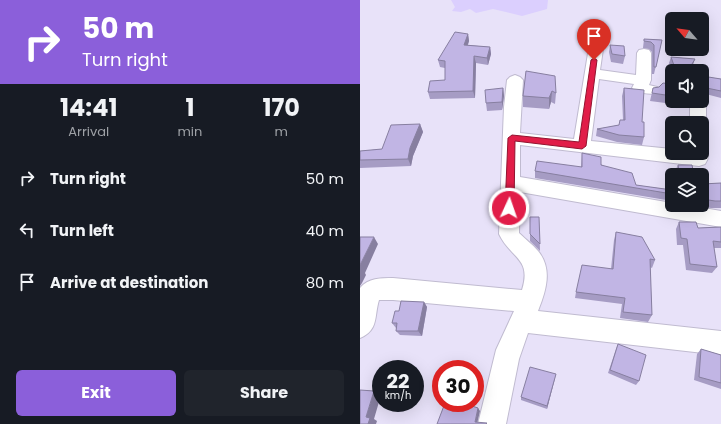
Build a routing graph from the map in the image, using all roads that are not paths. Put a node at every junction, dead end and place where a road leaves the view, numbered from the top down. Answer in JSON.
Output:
{"nodes":[{"id":1,"x":598,"y":35,"type":"dead end"},
{"id":2,"x":644,"y":53,"type":"dead end"},
{"id":3,"x":592,"y":74,"type":"junction"},
{"id":4,"x":515,"y":80,"type":"dead end"},
{"id":5,"x":512,"y":138,"type":"junction"},
{"id":6,"x":582,"y":146,"type":"junction"},
{"id":7,"x":665,"y":155,"type":"edge"},
{"id":8,"x":510,"y":183,"type":"junction"},
{"id":9,"x":721,"y":219,"type":"edge"},
{"id":10,"x":525,"y":311,"type":"junction"},
{"id":11,"x":360,"y":326,"type":"edge"},
{"id":12,"x":721,"y":343,"type":"edge"},
{"id":13,"x":492,"y":424,"type":"edge"}],
"edges":[{"from":1,"to":3,"type":"street"},
{"from":2,"to":3,"type":"street"},
{"from":3,"to":6,"type":"street"},
{"from":4,"to":5,"type":"street"},
{"from":5,"to":6,"type":"street"},
{"from":5,"to":8,"type":"street"},
{"from":6,"to":7,"type":"street"},
{"from":8,"to":9,"type":"street"},
{"from":8,"to":10,"type":"street"},
{"from":10,"to":11,"type":"street"},
{"from":10,"to":12,"type":"street"},
{"from":10,"to":13,"type":"street"}]}
